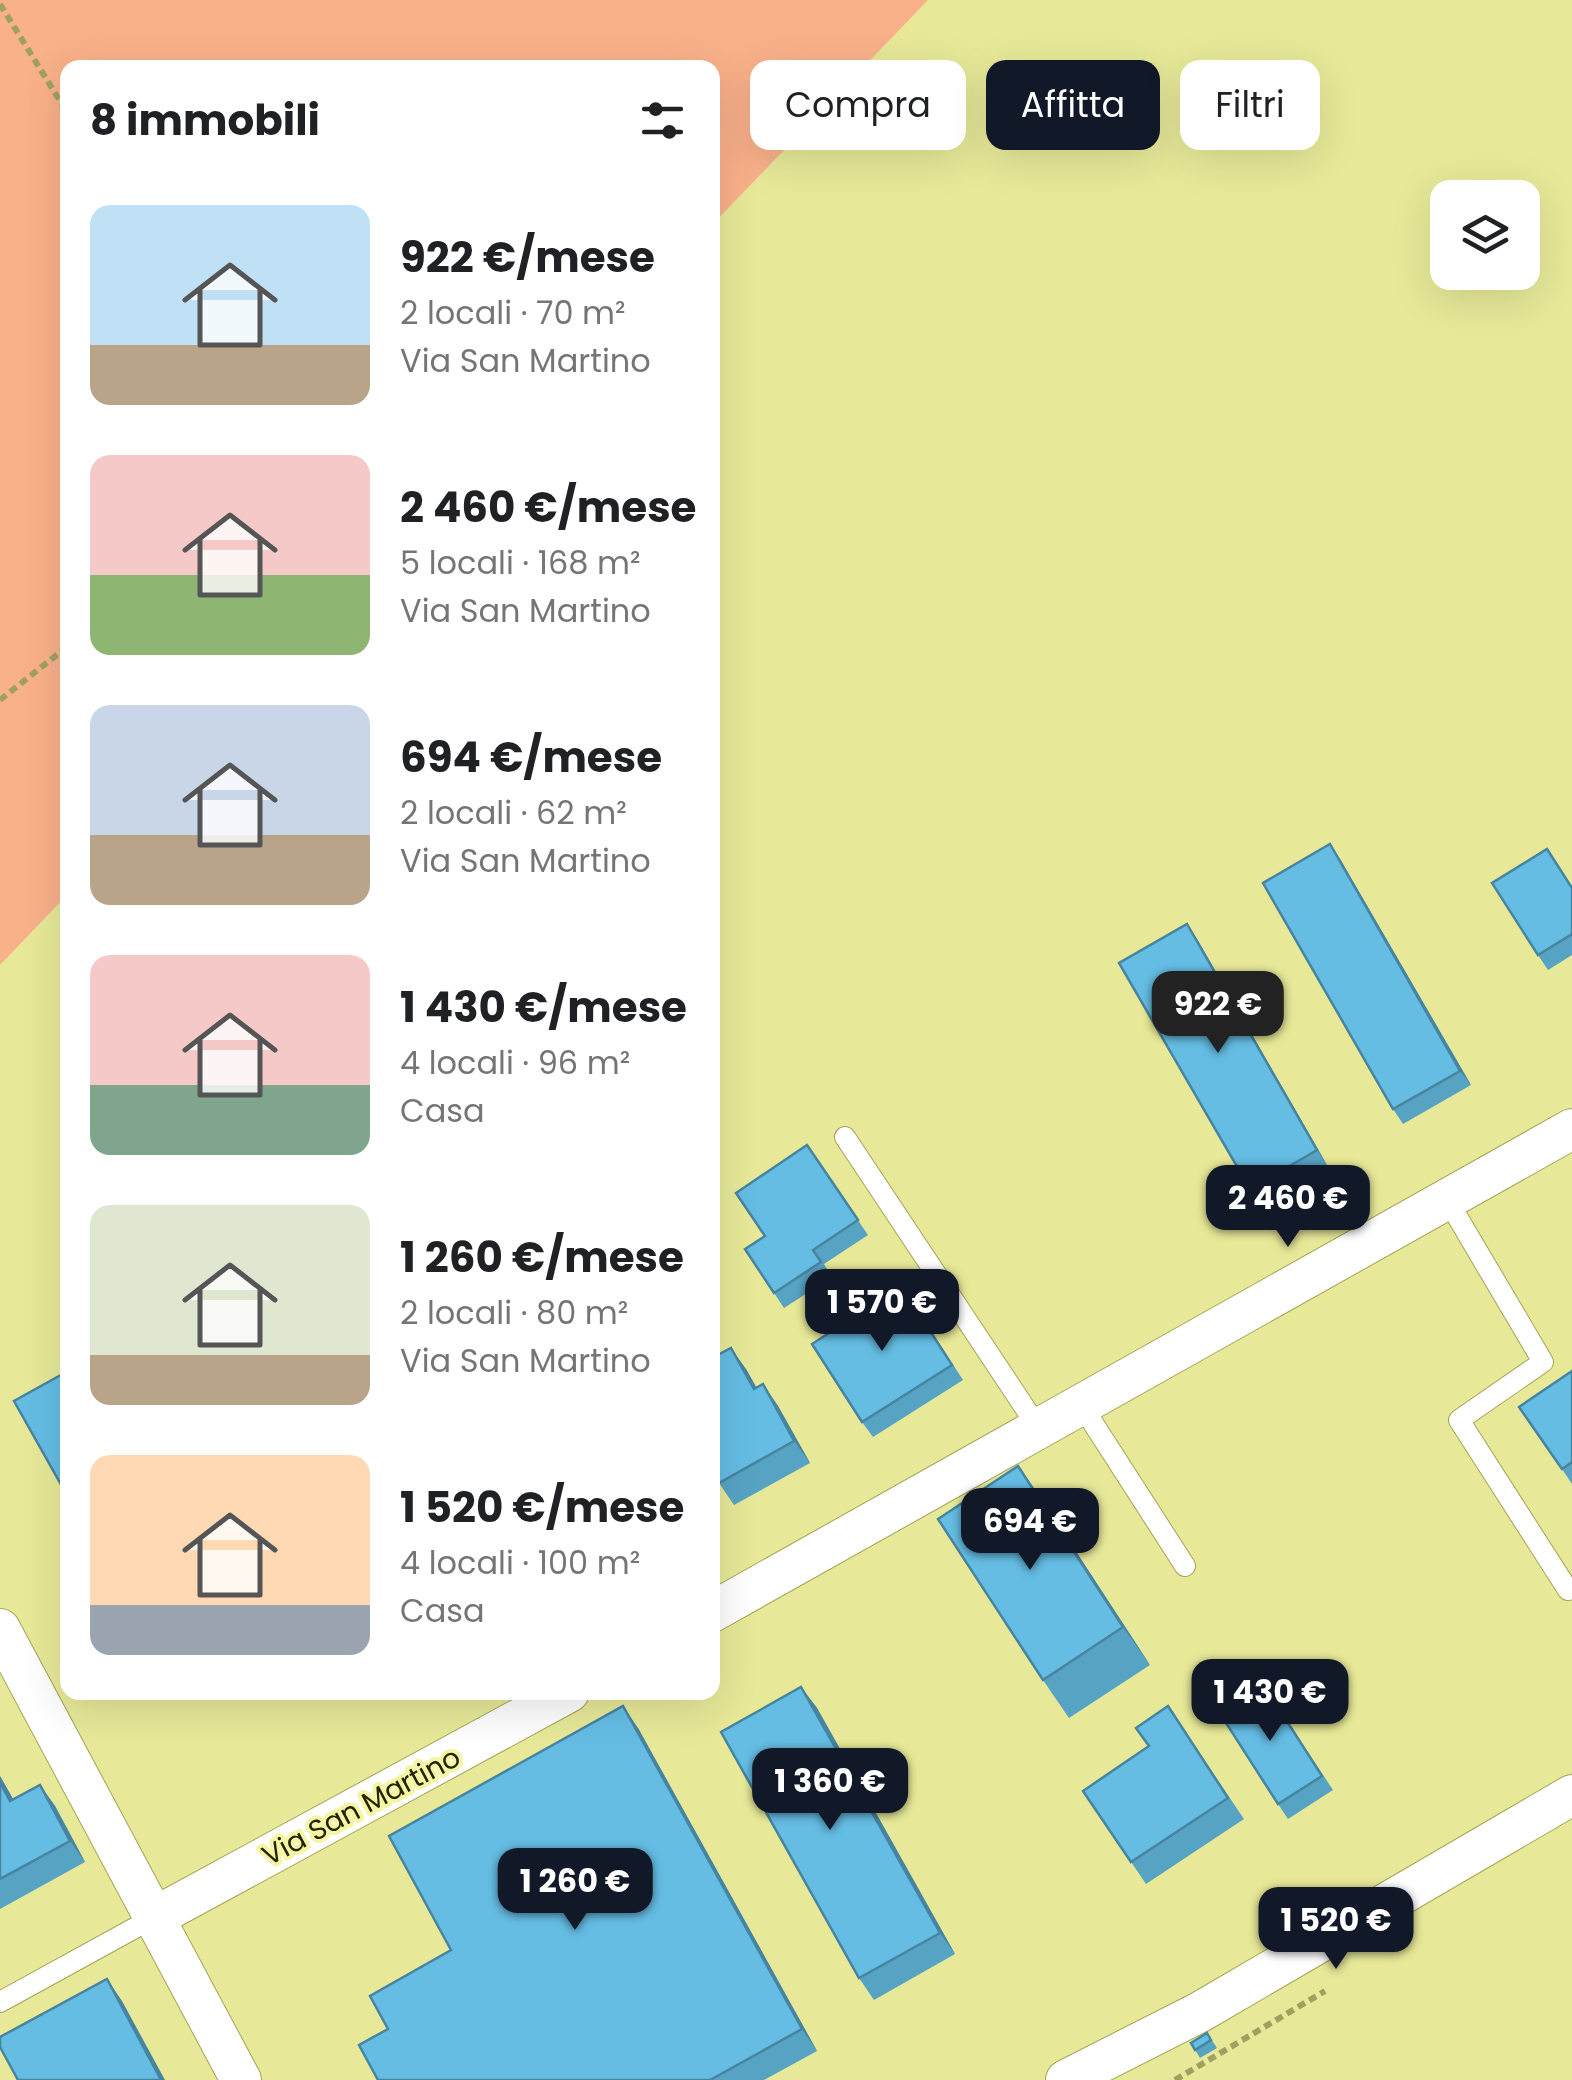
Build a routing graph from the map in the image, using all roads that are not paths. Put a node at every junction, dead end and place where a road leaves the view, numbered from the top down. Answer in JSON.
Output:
{"nodes":[{"id":1,"x":1572,"y":1129,"type":"edge"},
{"id":2,"x":845,"y":1137,"type":"dead end"},
{"id":3,"x":1448,"y":1201,"type":"junction"},
{"id":4,"x":1082,"y":1406,"type":"junction"},
{"id":5,"x":1039,"y":1429,"type":"junction"},
{"id":6,"x":1184,"y":1566,"type":"dead end"},
{"id":7,"x":1568,"y":1590,"type":"dead end"},
{"id":8,"x":720,"y":1608,"type":"edge"},
{"id":9,"x":0,"y":1629,"type":"edge"},
{"id":10,"x":554,"y":1700,"type":"edge"},
{"id":11,"x":1572,"y":1795,"type":"edge"},
{"id":12,"x":152,"y":1918,"type":"junction"},
{"id":13,"x":0,"y":2002,"type":"edge"},
{"id":14,"x":241,"y":2080,"type":"edge"},
{"id":15,"x":1066,"y":2080,"type":"edge"}],
"edges":[{"from":1,"to":3,"type":"street"},
{"from":2,"to":5,"type":"lane"},
{"from":3,"to":4,"type":"street"},
{"from":3,"to":7,"type":"lane"},
{"from":4,"to":5,"type":"street"},
{"from":4,"to":6,"type":"lane"},
{"from":5,"to":8,"type":"street"},
{"from":9,"to":12,"type":"street"},
{"from":10,"to":12,"type":"street","name":"Via San Martino"},
{"from":11,"to":15,"type":"street"},
{"from":12,"to":13,"type":"lane","name":"Via San Martino"},
{"from":12,"to":14,"type":"street"}]}
